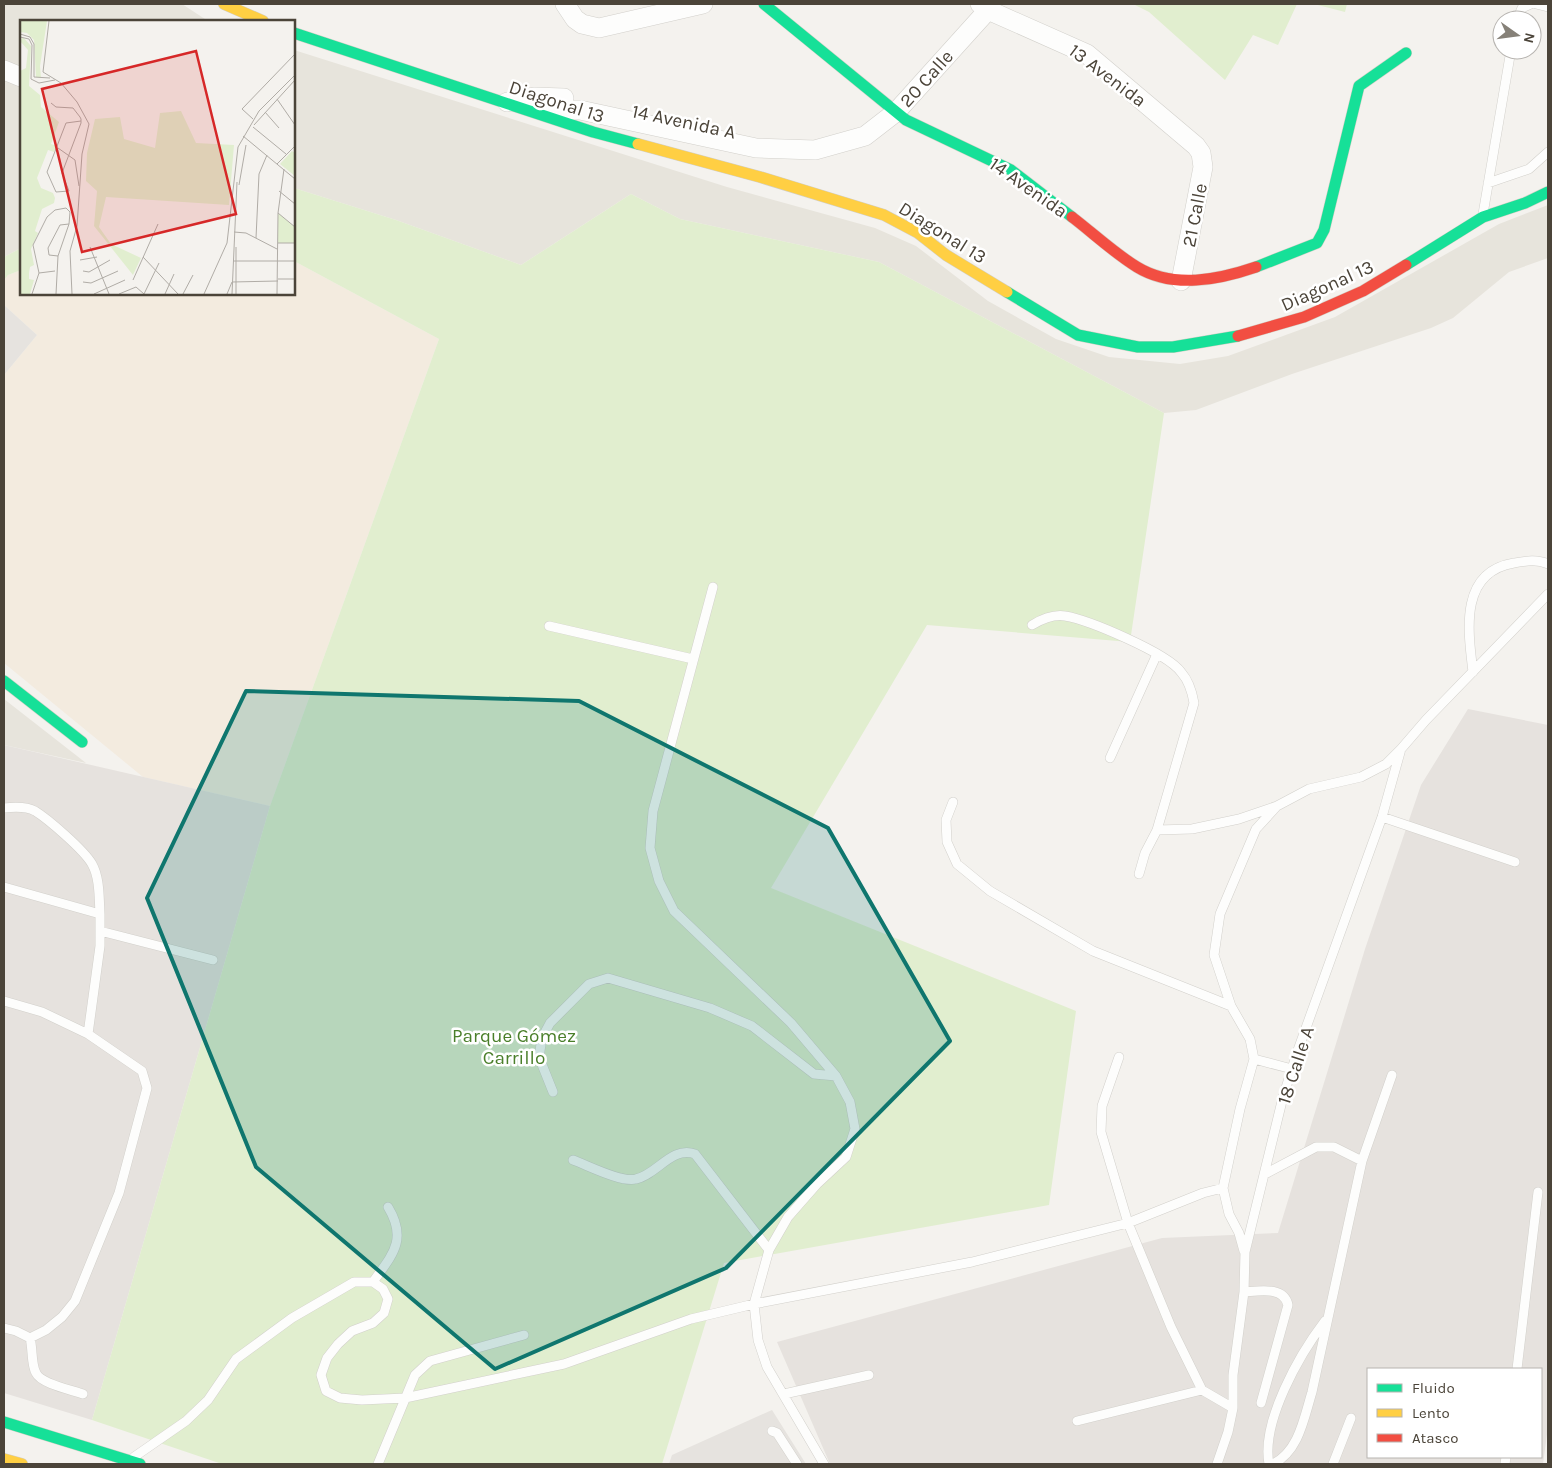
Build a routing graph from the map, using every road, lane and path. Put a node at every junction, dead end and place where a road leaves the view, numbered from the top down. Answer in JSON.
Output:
{"nodes":[{"id":1,"x":224,"y":4,"type":"edge"},
{"id":2,"x":565,"y":4,"type":"edge"},
{"id":3,"x":703,"y":4,"type":"edge"},
{"id":4,"x":764,"y":4,"type":"edge"},
{"id":5,"x":1536,"y":4,"type":"edge"},
{"id":6,"x":984,"y":7,"type":"edge"},
{"id":7,"x":1548,"y":7,"type":"edge"},
{"id":8,"x":261,"y":20,"type":"edge"},
{"id":9,"x":295,"y":33,"type":"edge"},
{"id":10,"x":1406,"y":52,"type":"dead end"},
{"id":11,"x":1509,"y":60,"type":"edge"},
{"id":12,"x":4,"y":70,"type":"edge"},
{"id":13,"x":20,"y":78,"type":"edge"},
{"id":14,"x":505,"y":103,"type":"junction"},
{"id":15,"x":524,"y":110,"type":"junction"},
{"id":16,"x":896,"y":112,"type":"junction"},
{"id":17,"x":859,"y":138,"type":"joint"},
{"id":18,"x":833,"y":145,"type":"junction"},
{"id":19,"x":1199,"y":150,"type":"joint"},
{"id":20,"x":1548,"y":152,"type":"edge"},
{"id":21,"x":1488,"y":183,"type":"junction"},
{"id":22,"x":1548,"y":192,"type":"edge"},
{"id":23,"x":1483,"y":217,"type":"junction"},
{"id":24,"x":1182,"y":281,"type":"junction"},
{"id":25,"x":1548,"y":564,"type":"edge"},
{"id":26,"x":713,"y":587,"type":"dead end"},
{"id":27,"x":1548,"y":594,"type":"edge"},
{"id":28,"x":1032,"y":625,"type":"dead end"},
{"id":29,"x":550,"y":626,"type":"dead end"},
{"id":30,"x":1157,"y":654,"type":"junction"},
{"id":31,"x":693,"y":659,"type":"junction"},
{"id":32,"x":1473,"y":672,"type":"junction"},
{"id":33,"x":4,"y":681,"type":"edge"},
{"id":34,"x":82,"y":742,"type":"dead end"},
{"id":35,"x":1401,"y":749,"type":"junction"},
{"id":36,"x":1110,"y":758,"type":"dead end"},
{"id":37,"x":953,"y":802,"type":"dead end"},
{"id":38,"x":1278,"y":806,"type":"junction"},
{"id":39,"x":4,"y":808,"type":"edge"},
{"id":40,"x":1382,"y":816,"type":"junction"},
{"id":41,"x":1157,"y":830,"type":"junction"},
{"id":42,"x":1515,"y":862,"type":"dead end"},
{"id":43,"x":1140,"y":874,"type":"dead end"},
{"id":44,"x":4,"y":887,"type":"edge"},
{"id":45,"x":100,"y":914,"type":"junction"},
{"id":46,"x":100,"y":931,"type":"junction"},
{"id":47,"x":213,"y":960,"type":"dead end"},
{"id":48,"x":4,"y":1001,"type":"edge"},
{"id":49,"x":1231,"y":1006,"type":"junction"},
{"id":50,"x":88,"y":1034,"type":"junction"},
{"id":51,"x":1119,"y":1057,"type":"dead end"},
{"id":52,"x":1254,"y":1059,"type":"junction"},
{"id":53,"x":1292,"y":1068,"type":"junction"},
{"id":54,"x":1392,"y":1075,"type":"dead end"},
{"id":55,"x":836,"y":1076,"type":"junction"},
{"id":56,"x":552,"y":1092,"type":"dead end"},
{"id":57,"x":573,"y":1160,"type":"dead end"},
{"id":58,"x":1362,"y":1161,"type":"junction"},
{"id":59,"x":1265,"y":1174,"type":"junction"},
{"id":60,"x":1223,"y":1188,"type":"junction"},
{"id":61,"x":1538,"y":1192,"type":"dead end"},
{"id":62,"x":388,"y":1207,"type":"dead end"},
{"id":63,"x":1128,"y":1223,"type":"junction"},
{"id":64,"x":769,"y":1250,"type":"junction"},
{"id":65,"x":1244,"y":1252,"type":"junction"},
{"id":66,"x":373,"y":1282,"type":"junction"},
{"id":67,"x":1244,"y":1292,"type":"junction"},
{"id":68,"x":754,"y":1304,"type":"junction"},
{"id":69,"x":1326,"y":1319,"type":"junction"},
{"id":70,"x":4,"y":1328,"type":"edge"},
{"id":71,"x":524,"y":1336,"type":"dead end"},
{"id":72,"x":30,"y":1338,"type":"junction"},
{"id":73,"x":1517,"y":1368,"type":"edge"},
{"id":74,"x":869,"y":1375,"type":"dead end"},
{"id":75,"x":1202,"y":1390,"type":"junction"},
{"id":76,"x":83,"y":1394,"type":"dead end"},
{"id":77,"x":784,"y":1394,"type":"junction"},
{"id":78,"x":405,"y":1398,"type":"junction"},
{"id":79,"x":1261,"y":1402,"type":"dead end"},
{"id":80,"x":1233,"y":1408,"type":"junction"},
{"id":81,"x":1351,"y":1418,"type":"dead end"},
{"id":82,"x":1077,"y":1421,"type":"dead end"},
{"id":83,"x":4,"y":1422,"type":"edge"},
{"id":84,"x":772,"y":1431,"type":"dead end"},
{"id":85,"x":4,"y":1459,"type":"edge"},
{"id":86,"x":134,"y":1462,"type":"edge"},
{"id":87,"x":22,"y":1464,"type":"edge"},
{"id":88,"x":378,"y":1464,"type":"edge"},
{"id":89,"x":797,"y":1464,"type":"edge"},
{"id":90,"x":824,"y":1464,"type":"edge"},
{"id":91,"x":1217,"y":1464,"type":"edge"},
{"id":92,"x":1269,"y":1464,"type":"edge"},
{"id":93,"x":1273,"y":1464,"type":"edge"},
{"id":94,"x":1333,"y":1464,"type":"edge"}],
"edges":[{"from":1,"to":8,"type":"street"},
{"from":2,"to":3,"type":"street"},
{"from":4,"to":16,"type":"street","name":"14 Avenida"},
{"from":5,"to":7,"type":"lane"},
{"from":6,"to":16,"type":"street","name":"20 Calle"},
{"from":6,"to":19,"type":"street","name":"13 Avenida"},
{"from":9,"to":14,"type":"street","name":"Diagonal 13"},
{"from":10,"to":24,"type":"street","name":"14 Avenida"},
{"from":11,"to":21,"type":"lane"},
{"from":12,"to":13,"type":"street"},
{"from":14,"to":15,"type":"street","name":"Diagonal 13"},
{"from":14,"to":18,"type":"street","name":"14 Avenida A"},
{"from":15,"to":18,"type":"street","name":"14 Avenida A"},
{"from":15,"to":23,"type":"street","name":"Diagonal 13"},
{"from":16,"to":17,"type":"street","name":"20 Calle"},
{"from":16,"to":24,"type":"street","name":"14 Avenida"},
{"from":17,"to":18,"type":"street","name":"14 Avenida A"},
{"from":19,"to":24,"type":"street","name":"21 Calle"},
{"from":20,"to":21,"type":"lane"},
{"from":21,"to":23,"type":"lane"},
{"from":22,"to":23,"type":"street","name":"Diagonal 13"},
{"from":25,"to":32,"type":"lane"},
{"from":26,"to":31,"type":"lane"},
{"from":27,"to":32,"type":"lane","name":"18 Calle A"},
{"from":28,"to":30,"type":"lane"},
{"from":29,"to":31,"type":"lane"},
{"from":30,"to":36,"type":"lane"},
{"from":30,"to":41,"type":"lane"},
{"from":31,"to":55,"type":"lane"},
{"from":32,"to":35,"type":"lane","name":"18 Calle A"},
{"from":33,"to":34,"type":"street"},
{"from":35,"to":38,"type":"lane"},
{"from":35,"to":40,"type":"lane","name":"18 Calle A"},
{"from":37,"to":49,"type":"lane"},
{"from":38,"to":41,"type":"lane"},
{"from":38,"to":49,"type":"lane"},
{"from":39,"to":45,"type":"lane"},
{"from":40,"to":42,"type":"lane"},
{"from":40,"to":53,"type":"lane","name":"18 Calle A"},
{"from":41,"to":43,"type":"lane"},
{"from":44,"to":45,"type":"lane"},
{"from":45,"to":46,"type":"lane"},
{"from":46,"to":47,"type":"lane"},
{"from":46,"to":50,"type":"lane"},
{"from":48,"to":50,"type":"lane"},
{"from":49,"to":52,"type":"lane"},
{"from":50,"to":72,"type":"lane"},
{"from":51,"to":63,"type":"lane"},
{"from":52,"to":53,"type":"lane"},
{"from":52,"to":60,"type":"lane"},
{"from":53,"to":59,"type":"lane","name":"18 Calle A"},
{"from":54,"to":58,"type":"lane"},
{"from":55,"to":56,"type":"lane"},
{"from":55,"to":64,"type":"lane"},
{"from":57,"to":64,"type":"lane"},
{"from":58,"to":59,"type":"lane"},
{"from":58,"to":69,"type":"lane"},
{"from":59,"to":65,"type":"lane","name":"18 Calle A"},
{"from":60,"to":63,"type":"lane"},
{"from":60,"to":65,"type":"lane"},
{"from":61,"to":73,"type":"lane"},
{"from":62,"to":66,"type":"lane"},
{"from":63,"to":68,"type":"lane"},
{"from":63,"to":75,"type":"lane"},
{"from":64,"to":68,"type":"lane"},
{"from":65,"to":67,"type":"lane","name":"18 Calle A"},
{"from":66,"to":78,"type":"lane"},
{"from":66,"to":86,"type":"lane"},
{"from":67,"to":79,"type":"lane"},
{"from":67,"to":80,"type":"lane","name":"18 Calle A"},
{"from":68,"to":77,"type":"lane"},
{"from":68,"to":78,"type":"lane"},
{"from":69,"to":92,"type":"lane"},
{"from":69,"to":93,"type":"lane"},
{"from":70,"to":72,"type":"lane"},
{"from":71,"to":78,"type":"lane"},
{"from":72,"to":76,"type":"lane"},
{"from":74,"to":77,"type":"lane"},
{"from":75,"to":80,"type":"lane"},
{"from":75,"to":82,"type":"lane"},
{"from":77,"to":90,"type":"lane"},
{"from":78,"to":88,"type":"lane"},
{"from":80,"to":91,"type":"lane","name":"18 Calle A"},
{"from":81,"to":94,"type":"lane"},
{"from":83,"to":86,"type":"street"},
{"from":84,"to":89,"type":"lane"},
{"from":85,"to":87,"type":"street"}]}
